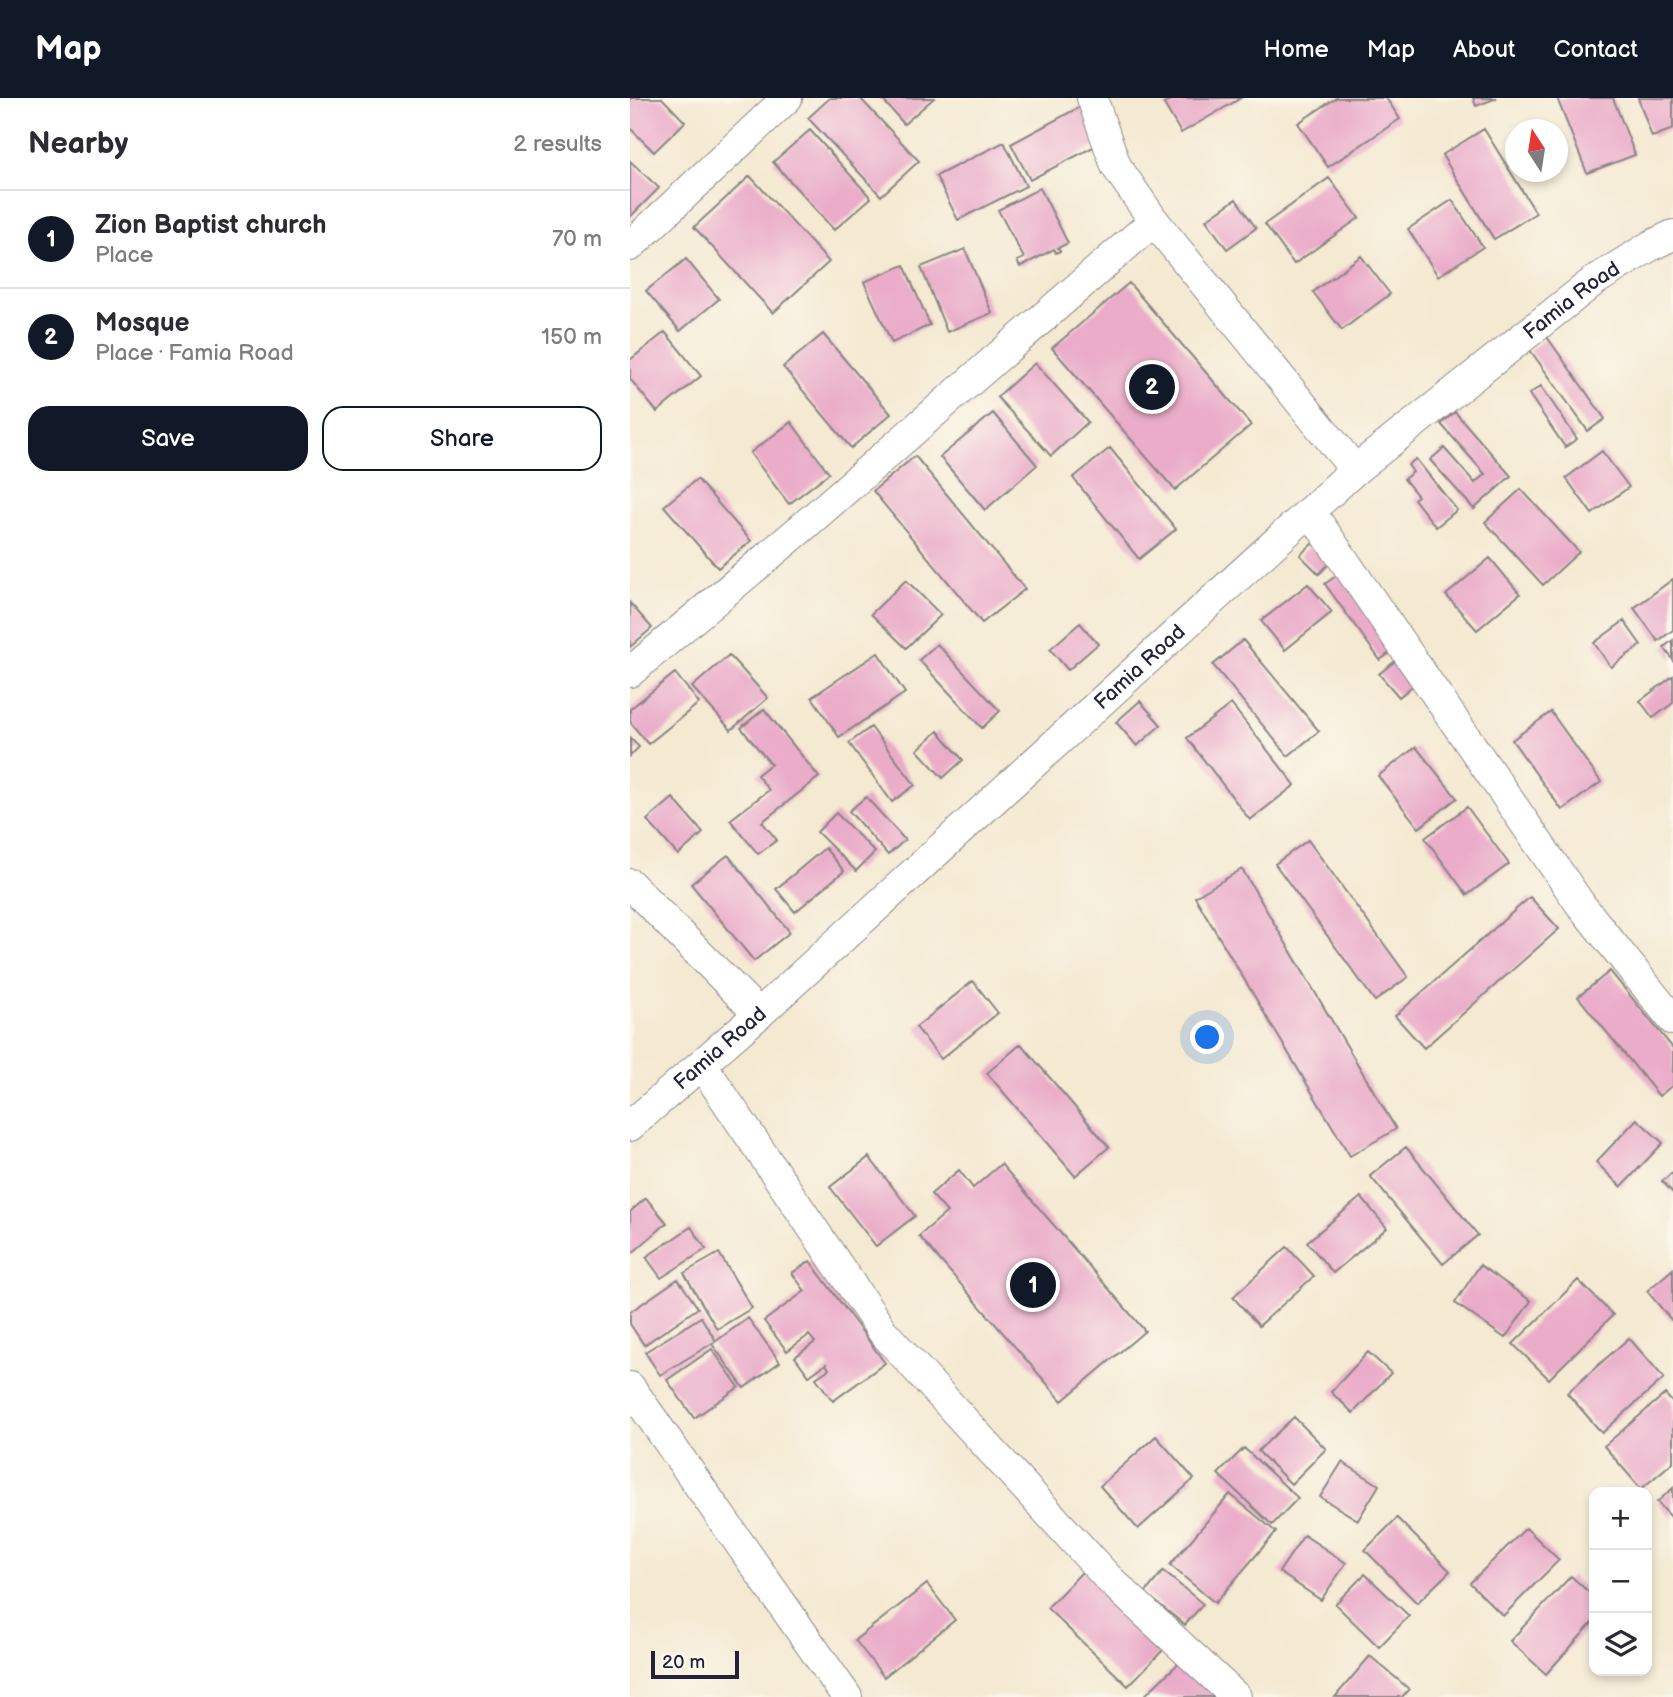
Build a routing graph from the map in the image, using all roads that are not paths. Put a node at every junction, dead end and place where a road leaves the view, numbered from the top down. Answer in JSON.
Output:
{"nodes":[{"id":1,"x":787,"y":98,"type":"edge"},
{"id":2,"x":1091,"y":98,"type":"edge"},
{"id":3,"x":1154,"y":220,"type":"junction"},
{"id":4,"x":1673,"y":235,"type":"edge"},
{"id":5,"x":630,"y":246,"type":"edge"},
{"id":6,"x":1355,"y":470,"type":"junction"},
{"id":7,"x":1310,"y":511,"type":"junction"},
{"id":8,"x":630,"y":672,"type":"edge"},
{"id":9,"x":630,"y":884,"type":"edge"},
{"id":10,"x":759,"y":1014,"type":"junction"},
{"id":11,"x":1673,"y":1020,"type":"edge"},
{"id":12,"x":702,"y":1065,"type":"junction"},
{"id":13,"x":630,"y":1126,"type":"edge"},
{"id":14,"x":630,"y":1387,"type":"edge"},
{"id":15,"x":847,"y":1697,"type":"edge"},
{"id":16,"x":1236,"y":1697,"type":"edge"}],
"edges":[{"from":1,"to":5,"type":"street"},
{"from":2,"to":3,"type":"street"},
{"from":3,"to":6,"type":"street"},
{"from":3,"to":8,"type":"street"},
{"from":4,"to":6,"type":"street","name":"Famia Road"},
{"from":6,"to":7,"type":"street","name":"Famia Road"},
{"from":7,"to":10,"type":"street","name":"Famia Road"},
{"from":7,"to":11,"type":"street"},
{"from":9,"to":10,"type":"street"},
{"from":10,"to":12,"type":"street","name":"Famia Road"},
{"from":12,"to":13,"type":"street","name":"Famia Road"},
{"from":12,"to":16,"type":"street"},
{"from":14,"to":15,"type":"street"}]}
